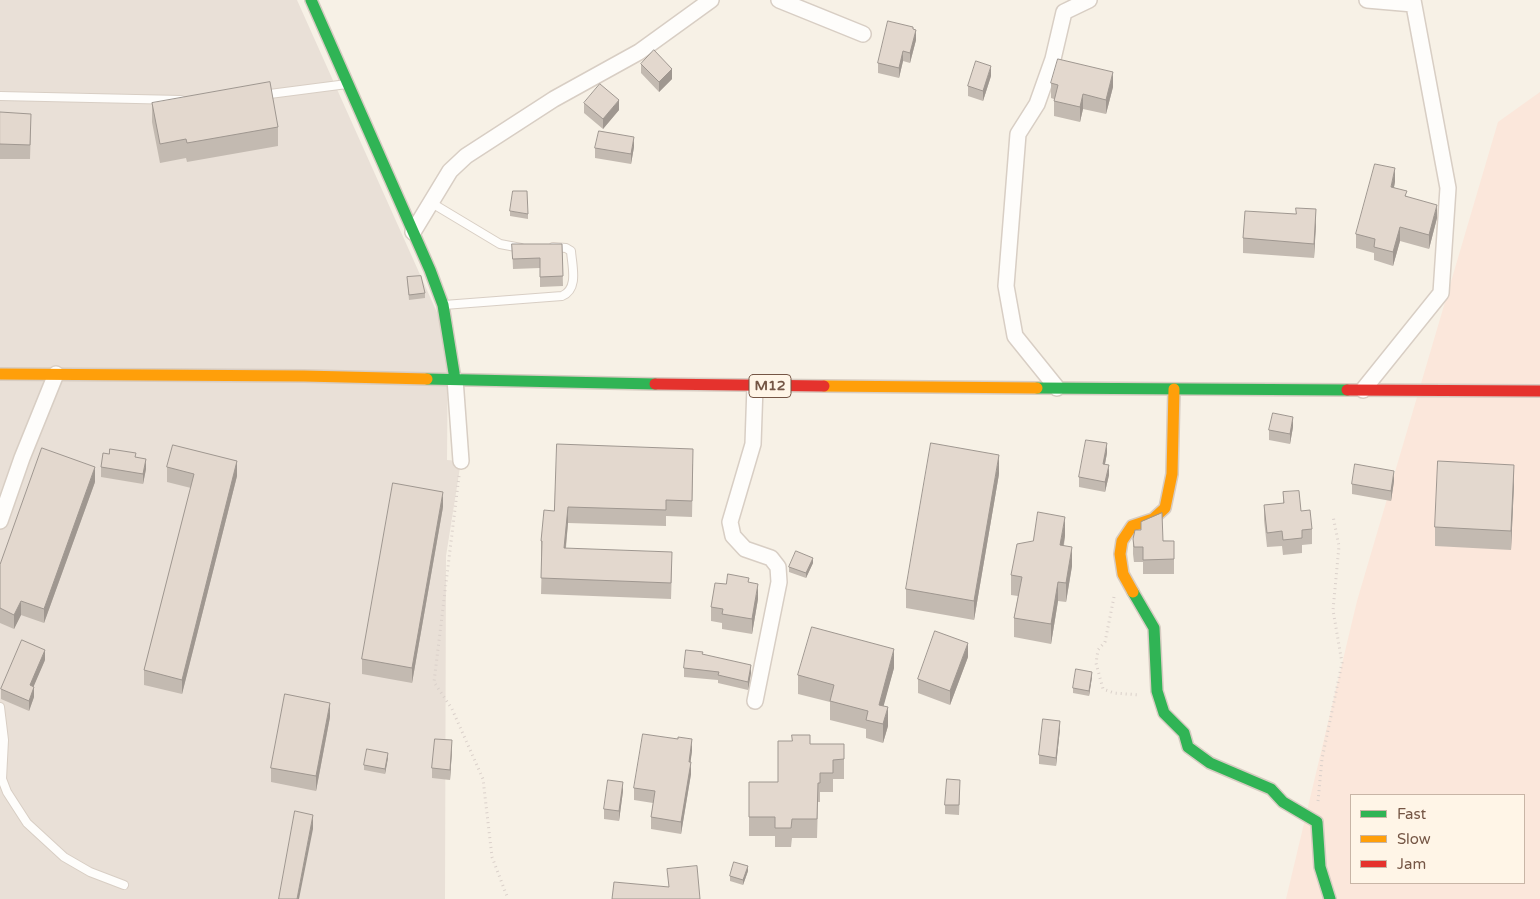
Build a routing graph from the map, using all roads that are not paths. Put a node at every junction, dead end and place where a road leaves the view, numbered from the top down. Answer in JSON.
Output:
{"nodes":[{"id":1,"x":311,"y":0,"type":"edge"},
{"id":2,"x":711,"y":0,"type":"edge"},
{"id":3,"x":779,"y":0,"type":"edge"},
{"id":4,"x":1089,"y":0,"type":"edge"},
{"id":5,"x":1368,"y":0,"type":"edge"},
{"id":6,"x":1413,"y":2,"type":"edge"},
{"id":7,"x":863,"y":34,"type":"dead end"},
{"id":8,"x":349,"y":84,"type":"junction"},
{"id":9,"x":0,"y":96,"type":"edge"},
{"id":10,"x":254,"y":96,"type":"edge"},
{"id":11,"x":189,"y":100,"type":"edge"},
{"id":12,"x":430,"y":202,"type":"junction"},
{"id":13,"x":414,"y":232,"type":"junction"},
{"id":14,"x":548,"y":247,"type":"edge"},
{"id":15,"x":529,"y":248,"type":"edge"},
{"id":16,"x":443,"y":305,"type":"junction"},
{"id":17,"x":0,"y":374,"type":"edge"},
{"id":18,"x":56,"y":374,"type":"junction"},
{"id":19,"x":455,"y":379,"type":"junction"},
{"id":20,"x":755,"y":386,"type":"junction"},
{"id":21,"x":1057,"y":388,"type":"junction"},
{"id":22,"x":1174,"y":389,"type":"junction"},
{"id":23,"x":1363,"y":390,"type":"junction"},
{"id":24,"x":1540,"y":391,"type":"edge"},
{"id":25,"x":461,"y":461,"type":"road end"},
{"id":26,"x":0,"y":521,"type":"edge"},
{"id":27,"x":755,"y":701,"type":"dead end"},
{"id":28,"x":0,"y":707,"type":"edge"},
{"id":29,"x":124,"y":885,"type":"dead end"},
{"id":30,"x":1330,"y":899,"type":"edge"}],
"edges":[{"from":1,"to":8,"type":"main road"},
{"from":2,"to":12,"type":"street"},
{"from":3,"to":7,"type":"street"},
{"from":4,"to":21,"type":"street"},
{"from":5,"to":6,"type":"street"},
{"from":6,"to":23,"type":"street"},
{"from":8,"to":10,"type":"lane"},
{"from":8,"to":13,"type":"main road"},
{"from":9,"to":11,"type":"lane"},
{"from":12,"to":13,"type":"street"},
{"from":12,"to":15,"type":"lane"},
{"from":13,"to":16,"type":"main road"},
{"from":14,"to":16,"type":"lane"},
{"from":16,"to":19,"type":"main road"},
{"from":17,"to":18,"type":"main road","number":"M12"},
{"from":18,"to":19,"type":"main road","number":"M12"},
{"from":18,"to":26,"type":"street"},
{"from":19,"to":20,"type":"main road","number":"M12"},
{"from":19,"to":25,"type":"street"},
{"from":20,"to":21,"type":"main road","number":"M12"},
{"from":20,"to":27,"type":"street"},
{"from":21,"to":22,"type":"main road","number":"M12"},
{"from":22,"to":23,"type":"main road","number":"M12"},
{"from":22,"to":30,"type":"main road"},
{"from":23,"to":24,"type":"main road","number":"M12"},
{"from":28,"to":29,"type":"lane"}]}
